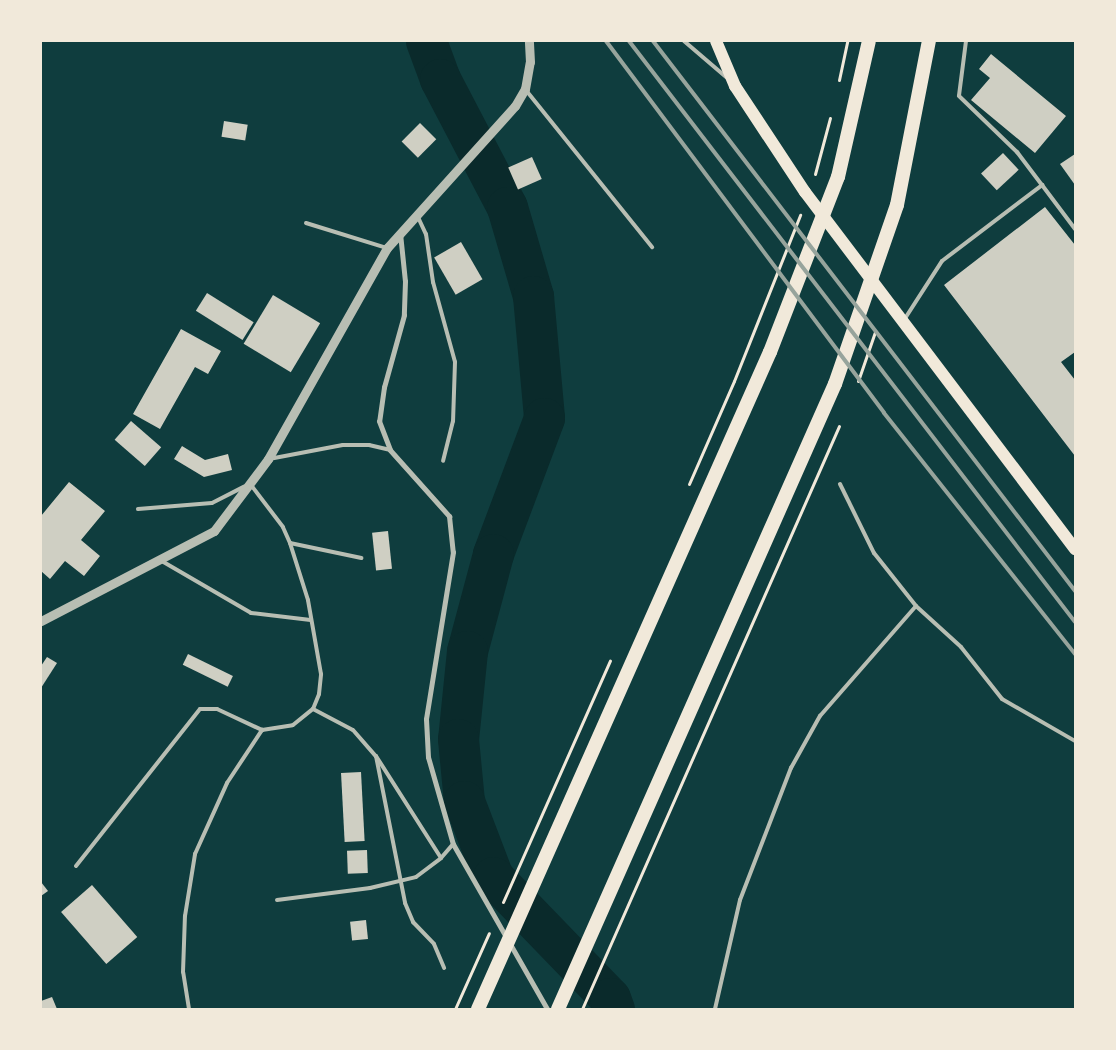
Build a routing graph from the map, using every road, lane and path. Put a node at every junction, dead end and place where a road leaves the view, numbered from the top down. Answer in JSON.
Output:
{"nodes":[{"id":1,"x":529,"y":41,"type":"edge"},
{"id":2,"x":684,"y":41,"type":"edge"},
{"id":3,"x":716,"y":41,"type":"edge"},
{"id":4,"x":847,"y":41,"type":"edge"},
{"id":5,"x":869,"y":41,"type":"edge"},
{"id":6,"x":929,"y":41,"type":"edge"},
{"id":7,"x":966,"y":41,"type":"edge"},
{"id":8,"x":735,"y":86,"type":"junction"},
{"id":9,"x":837,"y":87,"type":"dead end"},
{"id":10,"x":525,"y":89,"type":"junction"},
{"id":11,"x":831,"y":115,"type":"dead end"},
{"id":12,"x":813,"y":179,"type":"dead end"},
{"id":13,"x":1042,"y":185,"type":"junction"},
{"id":14,"x":802,"y":210,"type":"dead end"},
{"id":15,"x":417,"y":215,"type":"junction"},
{"id":16,"x":306,"y":222,"type":"dead end"},
{"id":17,"x":1075,"y":229,"type":"edge"},
{"id":18,"x":400,"y":232,"type":"junction"},
{"id":19,"x":652,"y":247,"type":"dead end"},
{"id":20,"x":387,"y":248,"type":"junction"},
{"id":21,"x":902,"y":322,"type":"junction"},
{"id":22,"x":390,"y":450,"type":"junction"},
{"id":23,"x":268,"y":459,"type":"junction"},
{"id":24,"x":443,"y":461,"type":"dead end"},
{"id":25,"x":252,"y":484,"type":"junction"},
{"id":26,"x":840,"y":484,"type":"dead end"},
{"id":27,"x":687,"y":488,"type":"dead end"},
{"id":28,"x":138,"y":509,"type":"dead end"},
{"id":29,"x":290,"y":543,"type":"junction"},
{"id":30,"x":1075,"y":549,"type":"edge"},
{"id":31,"x":361,"y":558,"type":"dead end"},
{"id":32,"x":158,"y":559,"type":"junction"},
{"id":33,"x":916,"y":606,"type":"junction"},
{"id":34,"x":312,"y":620,"type":"junction"},
{"id":35,"x":41,"y":622,"type":"edge"},
{"id":36,"x":612,"y":657,"type":"dead end"},
{"id":37,"x":312,"y":709,"type":"junction"},
{"id":38,"x":262,"y":730,"type":"junction"},
{"id":39,"x":1075,"y":741,"type":"edge"},
{"id":40,"x":376,"y":756,"type":"junction"},
{"id":41,"x":453,"y":844,"type":"junction"},
{"id":42,"x":441,"y":858,"type":"junction"},
{"id":43,"x":76,"y":866,"type":"dead end"},
{"id":44,"x":399,"y":881,"type":"junction"},
{"id":45,"x":278,"y":900,"type":"dead end"},
{"id":46,"x":498,"y":912,"type":"dead end"},
{"id":47,"x":491,"y":929,"type":"dead end"},
{"id":48,"x":444,"y":968,"type":"dead end"},
{"id":49,"x":189,"y":1009,"type":"edge"},
{"id":50,"x":456,"y":1009,"type":"edge"},
{"id":51,"x":478,"y":1009,"type":"edge"},
{"id":52,"x":547,"y":1009,"type":"edge"},
{"id":53,"x":558,"y":1009,"type":"edge"},
{"id":54,"x":715,"y":1009,"type":"edge"}],
"edges":[{"from":1,"to":10,"type":"street"},
{"from":2,"to":8,"type":"lane"},
{"from":3,"to":8,"type":"main road"},
{"from":4,"to":9,"type":"path"},
{"from":5,"to":51,"type":"highway"},
{"from":6,"to":53,"type":"highway"},
{"from":7,"to":13,"type":"lane"},
{"from":8,"to":21,"type":"main road"},
{"from":10,"to":15,"type":"street"},
{"from":10,"to":19,"type":"lane"},
{"from":11,"to":12,"type":"path"},
{"from":13,"to":17,"type":"lane"},
{"from":13,"to":21,"type":"lane"},
{"from":14,"to":27,"type":"path"},
{"from":15,"to":18,"type":"street"},
{"from":15,"to":24,"type":"lane"},
{"from":16,"to":20,"type":"lane"},
{"from":18,"to":20,"type":"street"},
{"from":18,"to":22,"type":"street"},
{"from":20,"to":23,"type":"street"},
{"from":21,"to":30,"type":"main road"},
{"from":22,"to":23,"type":"lane"},
{"from":22,"to":41,"type":"street"},
{"from":23,"to":25,"type":"street"},
{"from":25,"to":28,"type":"lane"},
{"from":25,"to":29,"type":"lane"},
{"from":25,"to":32,"type":"street"},
{"from":26,"to":33,"type":"lane"},
{"from":29,"to":31,"type":"lane"},
{"from":29,"to":34,"type":"lane"},
{"from":32,"to":34,"type":"lane"},
{"from":32,"to":35,"type":"street"},
{"from":33,"to":39,"type":"lane"},
{"from":33,"to":54,"type":"lane"},
{"from":34,"to":37,"type":"lane"},
{"from":36,"to":46,"type":"path"},
{"from":37,"to":38,"type":"lane"},
{"from":37,"to":40,"type":"lane"},
{"from":38,"to":43,"type":"lane"},
{"from":38,"to":49,"type":"lane"},
{"from":40,"to":42,"type":"lane"},
{"from":40,"to":44,"type":"lane"},
{"from":41,"to":42,"type":"lane"},
{"from":41,"to":52,"type":"street"},
{"from":42,"to":44,"type":"lane"},
{"from":44,"to":45,"type":"lane"},
{"from":44,"to":48,"type":"lane"},
{"from":47,"to":50,"type":"path"}]}
